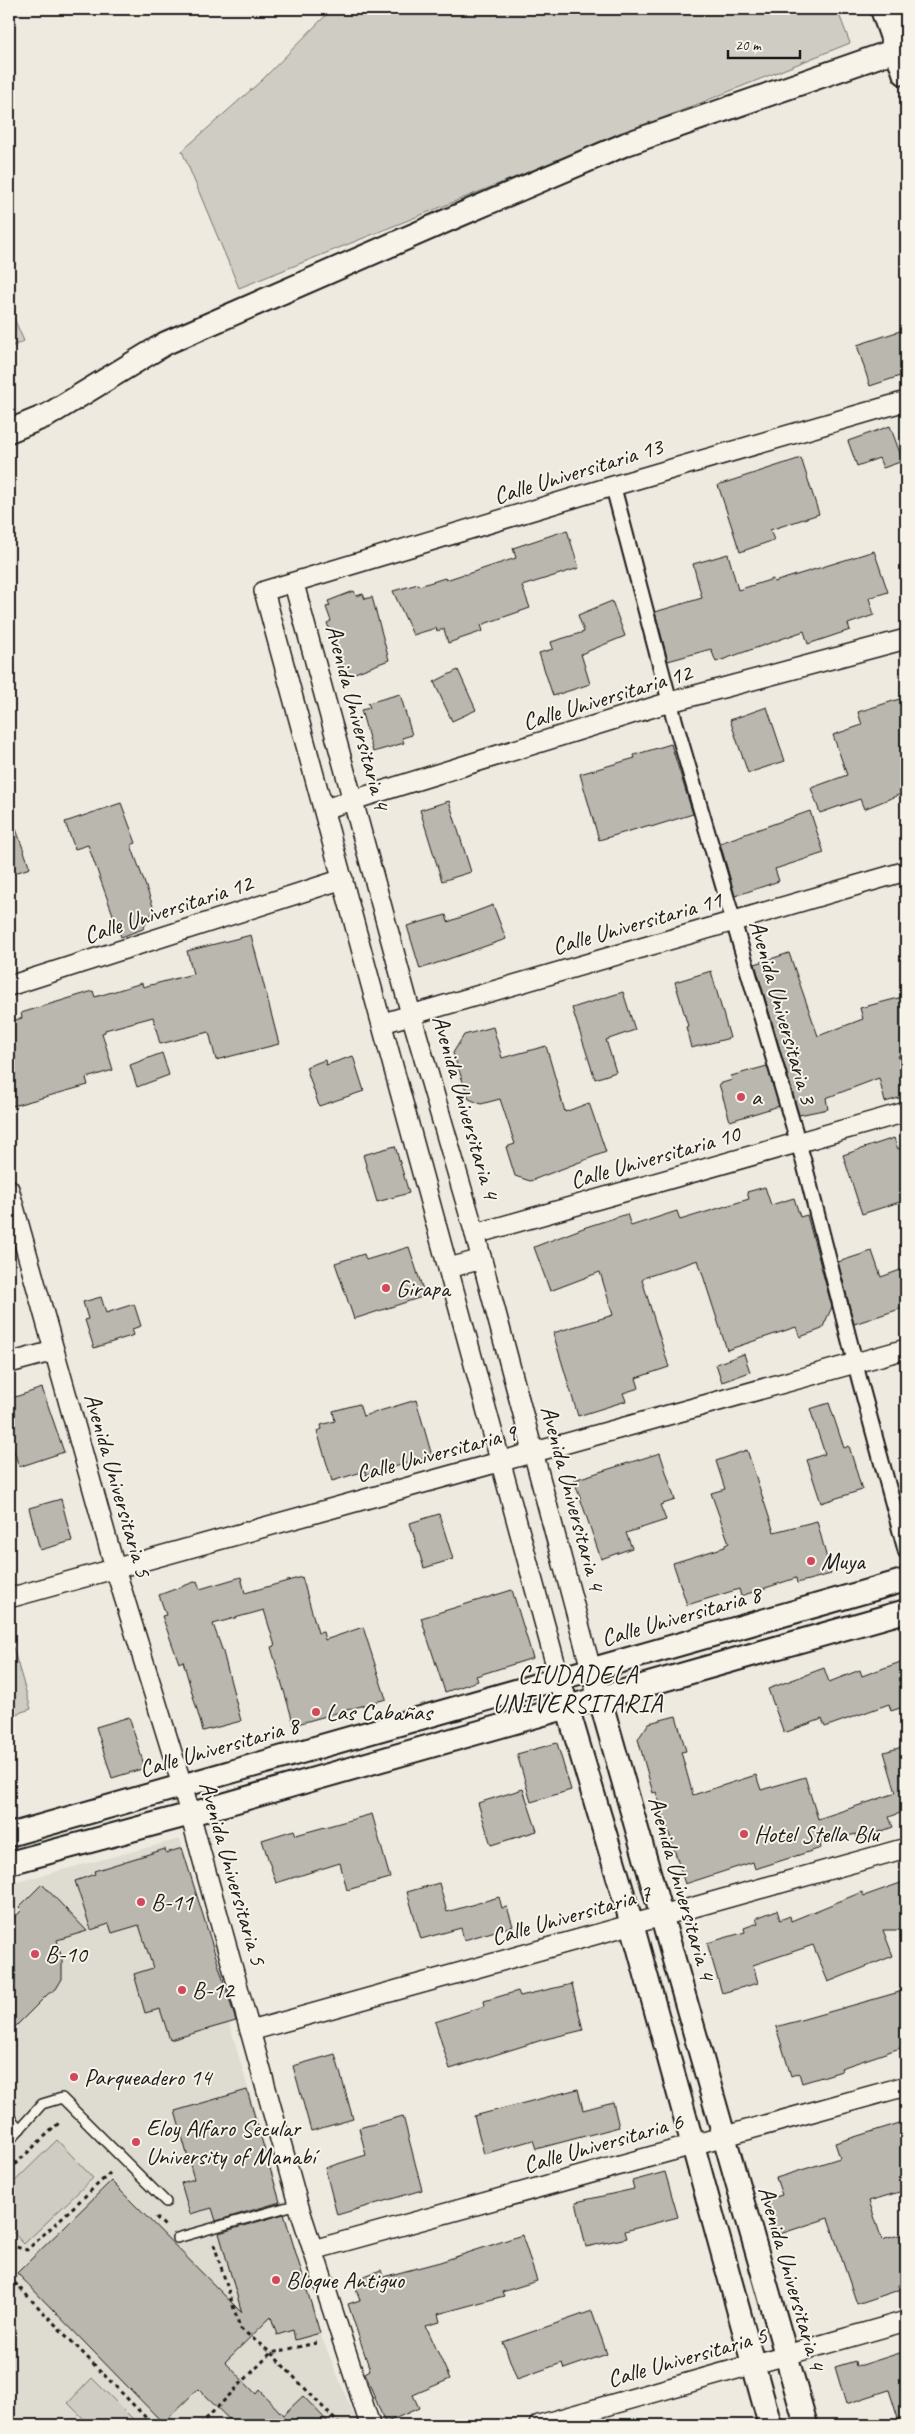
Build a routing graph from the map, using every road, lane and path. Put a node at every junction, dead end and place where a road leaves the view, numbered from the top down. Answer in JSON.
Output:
{"nodes":[{"id":1,"x":884,"y":9,"type":"edge"},
{"id":2,"x":904,"y":56,"type":"edge"},
{"id":3,"x":906,"y":401,"type":"edge"},
{"id":4,"x":9,"y":431,"type":"edge"},
{"id":5,"x":613,"y":486,"type":"junction"},
{"id":6,"x":294,"y":584,"type":"junction"},
{"id":7,"x":906,"y":639,"type":"edge"},
{"id":8,"x":670,"y":702,"type":"junction"},
{"id":9,"x":354,"y":800,"type":"junction"},
{"id":10,"x":324,"y":809,"type":"junction"},
{"id":11,"x":906,"y":871,"type":"edge"},
{"id":12,"x":343,"y":879,"type":"junction"},
{"id":13,"x":732,"y":921,"type":"junction"},
{"id":14,"x":9,"y":986,"type":"edge"},
{"id":15,"x":412,"y":1014,"type":"junction"},
{"id":16,"x":383,"y":1023,"type":"junction"},
{"id":17,"x":906,"y":1112,"type":"edge"},
{"id":18,"x":797,"y":1142,"type":"junction"},
{"id":19,"x":9,"y":1189,"type":"edge"},
{"id":20,"x":475,"y":1234,"type":"junction"},
{"id":21,"x":482,"y":1259,"type":"junction"},
{"id":22,"x":449,"y":1268,"type":"junction"},
{"id":23,"x":906,"y":1349,"type":"edge"},
{"id":24,"x":54,"y":1351,"type":"junction"},
{"id":25,"x":9,"y":1363,"type":"edge"},
{"id":26,"x":855,"y":1363,"type":"junction"},
{"id":27,"x":534,"y":1452,"type":"junction"},
{"id":28,"x":500,"y":1461,"type":"junction"},
{"id":29,"x":906,"y":1552,"type":"edge"},
{"id":30,"x":115,"y":1568,"type":"junction"},
{"id":31,"x":906,"y":1580,"type":"edge"},
{"id":32,"x":9,"y":1598,"type":"edge"},
{"id":33,"x":906,"y":1611,"type":"edge"},
{"id":34,"x":591,"y":1669,"type":"junction"},
{"id":35,"x":559,"y":1678,"type":"junction"},
{"id":36,"x":600,"y":1699,"type":"junction"},
{"id":37,"x":567,"y":1707,"type":"junction"},
{"id":38,"x":182,"y":1785,"type":"junction"},
{"id":39,"x":191,"y":1814,"type":"junction"},
{"id":40,"x":9,"y":1835,"type":"edge"},
{"id":41,"x":906,"y":1848,"type":"edge"},
{"id":42,"x":9,"y":1864,"type":"edge"},
{"id":43,"x":663,"y":1915,"type":"junction"},
{"id":44,"x":632,"y":1924,"type":"junction"},
{"id":45,"x":250,"y":2031,"type":"junction"},
{"id":46,"x":906,"y":2086,"type":"edge"},
{"id":47,"x":9,"y":2117,"type":"edge"},
{"id":48,"x":60,"y":2122,"type":"dead end"},
{"id":49,"x":20,"y":2128,"type":"junction"},
{"id":50,"x":725,"y":2136,"type":"junction"},
{"id":51,"x":9,"y":2141,"type":"edge"},
{"id":52,"x":692,"y":2144,"type":"junction"},
{"id":53,"x":9,"y":2170,"type":"edge"},
{"id":54,"x":111,"y":2172,"type":"dead end"},
{"id":55,"x":166,"y":2202,"type":"dead end"},
{"id":56,"x":298,"y":2204,"type":"junction"},
{"id":57,"x":209,"y":2229,"type":"junction"},
{"id":58,"x":177,"y":2238,"type":"dead end"},
{"id":59,"x":9,"y":2245,"type":"edge"},
{"id":60,"x":313,"y":2250,"type":"junction"},
{"id":61,"x":9,"y":2277,"type":"edge"},
{"id":62,"x":906,"y":2321,"type":"edge"},
{"id":63,"x":316,"y":2343,"type":"dead end"},
{"id":64,"x":271,"y":2353,"type":"junction"},
{"id":65,"x":786,"y":2355,"type":"junction"},
{"id":66,"x":752,"y":2364,"type":"junction"},
{"id":67,"x":153,"y":2425,"type":"edge"},
{"id":68,"x":200,"y":2425,"type":"edge"},
{"id":69,"x":340,"y":2425,"type":"edge"},
{"id":70,"x":370,"y":2425,"type":"edge"},
{"id":71,"x":539,"y":2425,"type":"edge"},
{"id":72,"x":770,"y":2425,"type":"edge"},
{"id":73,"x":806,"y":2425,"type":"edge"}],
"edges":[{"from":1,"to":2,"type":"main road"},
{"from":2,"to":4,"type":"street"},
{"from":3,"to":5,"type":"street","name":"Calle Universitaria 13"},
{"from":5,"to":6,"type":"street","name":"Calle Universitaria 13"},
{"from":5,"to":8,"type":"street","name":"Avenida Universitaria 3"},
{"from":6,"to":9,"type":"street","name":"Avenida Universitaria 4"},
{"from":6,"to":10,"type":"street","name":"Calle Universitaria 13"},
{"from":7,"to":8,"type":"street","name":"Calle Universitaria 12"},
{"from":8,"to":9,"type":"street","name":"Calle Universitaria 12"},
{"from":8,"to":13,"type":"street","name":"Avenida Universitaria 3"},
{"from":9,"to":10,"type":"street","name":"Calle Universitaria 12"},
{"from":9,"to":15,"type":"street","name":"Avenida Universitaria 4"},
{"from":10,"to":12,"type":"street"},
{"from":11,"to":13,"type":"street","name":"Calle Universitaria 11"},
{"from":12,"to":14,"type":"street","name":"Calle Universitaria 12"},
{"from":12,"to":16,"type":"street"},
{"from":13,"to":15,"type":"street","name":"Calle Universitaria 11"},
{"from":13,"to":18,"type":"street","name":"Avenida Universitaria 3"},
{"from":15,"to":16,"type":"street","name":"Calle Universitaria 11"},
{"from":15,"to":20,"type":"street","name":"Avenida Universitaria 4"},
{"from":16,"to":22,"type":"street"},
{"from":17,"to":18,"type":"street","name":"Calle Universitaria 10"},
{"from":18,"to":20,"type":"street","name":"Calle Universitaria 10"},
{"from":18,"to":26,"type":"street","name":"Avenida Universitaria 3"},
{"from":19,"to":24,"type":"street","name":"Avenida Universitaria 5"},
{"from":20,"to":21,"type":"street","name":"Avenida Universitaria 4"},
{"from":21,"to":22,"type":"street"},
{"from":21,"to":27,"type":"street","name":"Avenida Universitaria 4"},
{"from":22,"to":28,"type":"street"},
{"from":23,"to":26,"type":"street","name":"Calle Universitaria 9"},
{"from":24,"to":25,"type":"street"},
{"from":24,"to":30,"type":"street","name":"Avenida Universitaria 5"},
{"from":26,"to":27,"type":"street","name":"Calle Universitaria 9"},
{"from":26,"to":29,"type":"street","name":"Avenida Universitaria 3"},
{"from":27,"to":28,"type":"street","name":"Calle Universitaria 9"},
{"from":27,"to":34,"type":"street","name":"Avenida Universitaria 4"},
{"from":28,"to":30,"type":"street","name":"Calle Universitaria 9"},
{"from":28,"to":35,"type":"street"},
{"from":30,"to":32,"type":"street","name":"Calle Universitaria 9"},
{"from":30,"to":38,"type":"street","name":"Avenida Universitaria 5"},
{"from":31,"to":34,"type":"street","name":"Calle Universitaria 8"},
{"from":33,"to":36,"type":"street"},
{"from":34,"to":35,"type":"street","name":"Calle Universitaria 8"},
{"from":34,"to":36,"type":"street","name":"Avenida Universitaria 4"},
{"from":35,"to":37,"type":"street"},
{"from":35,"to":38,"type":"street","name":"Calle Universitaria 8"},
{"from":36,"to":37,"type":"street"},
{"from":36,"to":43,"type":"street","name":"Avenida Universitaria 4"},
{"from":37,"to":39,"type":"street"},
{"from":37,"to":44,"type":"street"},
{"from":38,"to":39,"type":"street","name":"Avenida Universitaria 5"},
{"from":38,"to":40,"type":"street","name":"Calle Universitaria 8"},
{"from":39,"to":42,"type":"street"},
{"from":39,"to":45,"type":"street","name":"Avenida Universitaria 5"},
{"from":41,"to":43,"type":"street","name":"Calle Universitaria 7"},
{"from":43,"to":44,"type":"street","name":"Calle Universitaria 7"},
{"from":43,"to":50,"type":"street","name":"Avenida Universitaria 4"},
{"from":44,"to":45,"type":"street","name":"Calle Universitaria 7"},
{"from":44,"to":52,"type":"street"},
{"from":45,"to":56,"type":"street","name":"Avenida Universitaria 5"},
{"from":46,"to":50,"type":"street","name":"Calle Universitaria 6"},
{"from":47,"to":49,"type":"lane"},
{"from":48,"to":53,"type":"path"},
{"from":49,"to":51,"type":"lane"},
{"from":49,"to":55,"type":"lane"},
{"from":50,"to":52,"type":"street","name":"Calle Universitaria 6"},
{"from":50,"to":65,"type":"street","name":"Avenida Universitaria 4"},
{"from":52,"to":60,"type":"street","name":"Calle Universitaria 6"},
{"from":52,"to":66,"type":"street"},
{"from":54,"to":59,"type":"path"},
{"from":56,"to":57,"type":"lane"},
{"from":56,"to":60,"type":"street","name":"Avenida Universitaria 5"},
{"from":57,"to":58,"type":"lane"},
{"from":57,"to":64,"type":"path"},
{"from":60,"to":70,"type":"street","name":"Avenida Universitaria 5"},
{"from":61,"to":67,"type":"path"},
{"from":62,"to":65,"type":"street","name":"Calle Universitaria 5"},
{"from":63,"to":64,"type":"path"},
{"from":64,"to":68,"type":"path"},
{"from":64,"to":69,"type":"path"},
{"from":65,"to":66,"type":"street","name":"Calle Universitaria 5"},
{"from":65,"to":73,"type":"street","name":"Avenida Universitaria 4"},
{"from":66,"to":71,"type":"street","name":"Calle Universitaria 5"},
{"from":66,"to":72,"type":"street"}]}
